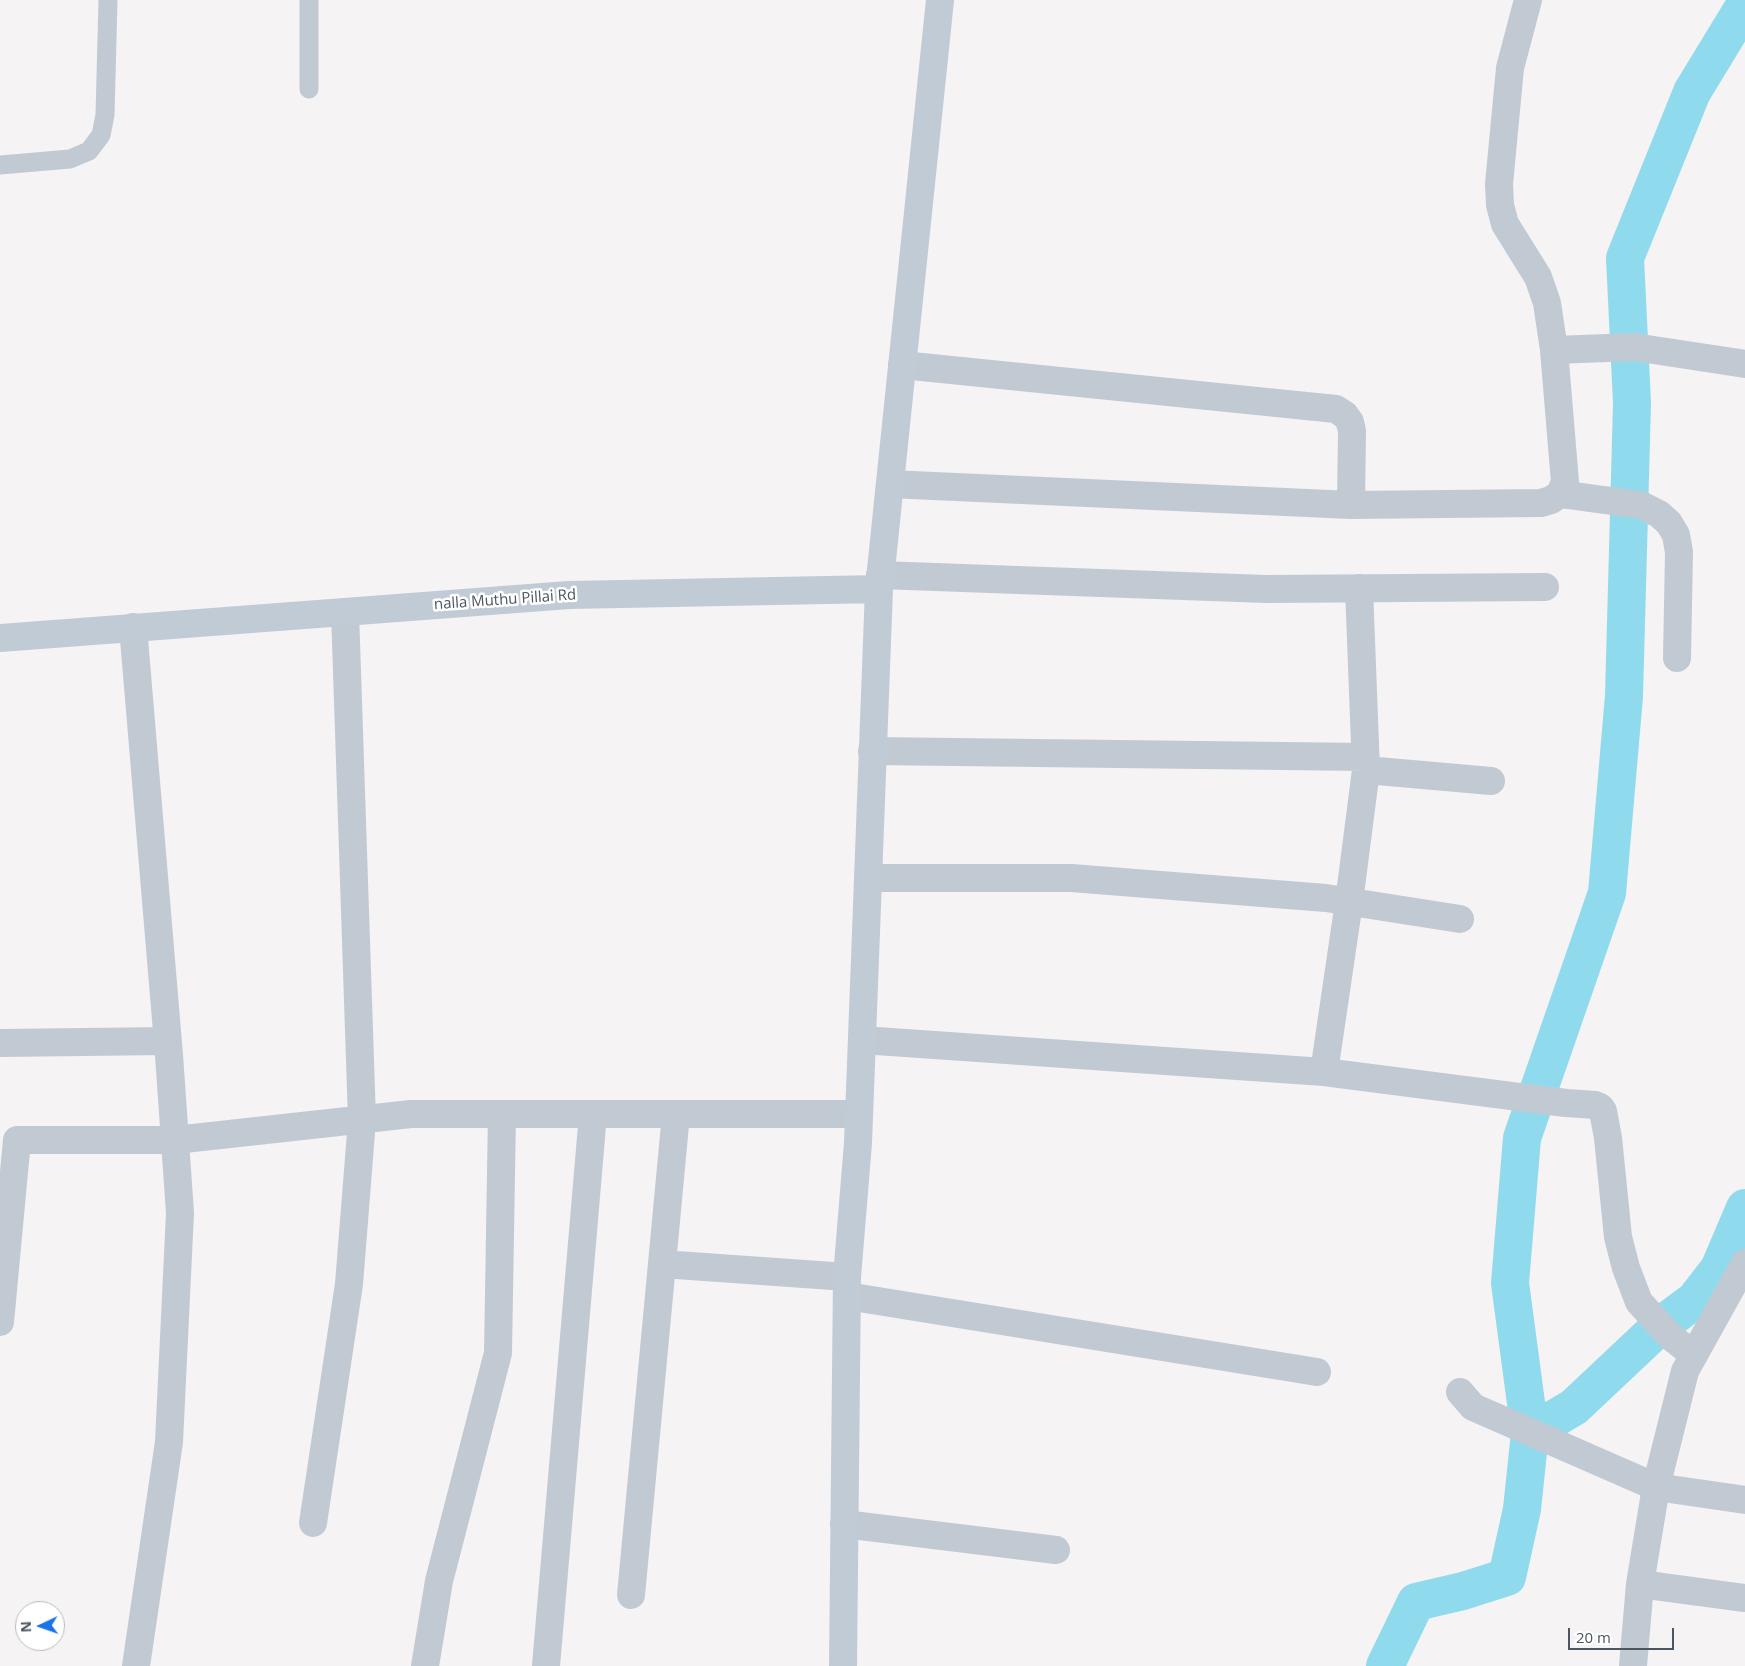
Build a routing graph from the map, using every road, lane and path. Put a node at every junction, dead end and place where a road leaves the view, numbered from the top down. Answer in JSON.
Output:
{"nodes":[{"id":1,"x":108,"y":0,"type":"edge"},
{"id":2,"x":309,"y":0,"type":"edge"},
{"id":3,"x":940,"y":0,"type":"edge"},
{"id":4,"x":1528,"y":0,"type":"edge"},
{"id":5,"x":309,"y":89,"type":"dead end"},
{"id":6,"x":0,"y":165,"type":"edge"},
{"id":7,"x":1554,"y":350,"type":"junction"},
{"id":8,"x":1745,"y":364,"type":"edge"},
{"id":9,"x":902,"y":365,"type":"junction"},
{"id":10,"x":890,"y":484,"type":"junction"},
{"id":11,"x":1560,"y":494,"type":"junction"},
{"id":12,"x":1351,"y":505,"type":"junction"},
{"id":13,"x":880,"y":582,"type":"junction"},
{"id":14,"x":1545,"y":587,"type":"dead end"},
{"id":15,"x":1359,"y":588,"type":"junction"},
{"id":16,"x":345,"y":612,"type":"junction"},
{"id":17,"x":133,"y":627,"type":"junction"},
{"id":18,"x":0,"y":638,"type":"edge"},
{"id":19,"x":1677,"y":658,"type":"dead end"},
{"id":20,"x":872,"y":751,"type":"junction"},
{"id":21,"x":1365,"y":764,"type":"junction"},
{"id":22,"x":1491,"y":781,"type":"dead end"},
{"id":23,"x":868,"y":878,"type":"junction"},
{"id":24,"x":1349,"y":902,"type":"junction"},
{"id":25,"x":1460,"y":919,"type":"dead end"},
{"id":26,"x":167,"y":1040,"type":"junction"},
{"id":27,"x":862,"y":1040,"type":"junction"},
{"id":28,"x":0,"y":1043,"type":"edge"},
{"id":29,"x":1324,"y":1072,"type":"junction"},
{"id":30,"x":502,"y":1114,"type":"junction"},
{"id":31,"x":592,"y":1114,"type":"junction"},
{"id":32,"x":676,"y":1114,"type":"junction"},
{"id":33,"x":859,"y":1114,"type":"junction"},
{"id":34,"x":362,"y":1120,"type":"junction"},
{"id":35,"x":175,"y":1140,"type":"junction"},
{"id":36,"x":1745,"y":1263,"type":"edge"},
{"id":37,"x":662,"y":1264,"type":"junction"},
{"id":38,"x":847,"y":1287,"type":"junction"},
{"id":39,"x":0,"y":1322,"type":"edge"},
{"id":40,"x":1694,"y":1355,"type":"junction"},
{"id":41,"x":1317,"y":1372,"type":"dead end"},
{"id":42,"x":1460,"y":1392,"type":"dead end"},
{"id":43,"x":1656,"y":1488,"type":"junction"},
{"id":44,"x":1745,"y":1500,"type":"edge"},
{"id":45,"x":313,"y":1523,"type":"dead end"},
{"id":46,"x":844,"y":1524,"type":"junction"},
{"id":47,"x":1056,"y":1550,"type":"dead end"},
{"id":48,"x":1640,"y":1584,"type":"junction"},
{"id":49,"x":631,"y":1594,"type":"dead end"},
{"id":50,"x":1745,"y":1598,"type":"edge"},
{"id":51,"x":136,"y":1666,"type":"edge"},
{"id":52,"x":425,"y":1666,"type":"edge"},
{"id":53,"x":546,"y":1666,"type":"edge"},
{"id":54,"x":843,"y":1666,"type":"edge"},
{"id":55,"x":1633,"y":1666,"type":"edge"}],
"edges":[{"from":1,"to":6,"type":"lane"},
{"from":2,"to":5,"type":"lane"},
{"from":3,"to":9,"type":"street"},
{"from":4,"to":7,"type":"street"},
{"from":7,"to":8,"type":"street"},
{"from":7,"to":11,"type":"street"},
{"from":9,"to":10,"type":"street"},
{"from":9,"to":12,"type":"street"},
{"from":10,"to":12,"type":"street"},
{"from":10,"to":13,"type":"street"},
{"from":11,"to":12,"type":"street"},
{"from":11,"to":19,"type":"street"},
{"from":13,"to":15,"type":"street"},
{"from":13,"to":16,"type":"street","name":"nalla Muthu Pillai Rd"},
{"from":13,"to":20,"type":"street"},
{"from":14,"to":15,"type":"street"},
{"from":15,"to":21,"type":"street"},
{"from":16,"to":17,"type":"street","name":"nalla Muthu Pillai Rd"},
{"from":16,"to":34,"type":"street"},
{"from":17,"to":18,"type":"street","name":"nalla Muthu Pillai Rd"},
{"from":17,"to":26,"type":"street"},
{"from":20,"to":21,"type":"street"},
{"from":20,"to":23,"type":"street"},
{"from":21,"to":22,"type":"street"},
{"from":21,"to":24,"type":"street"},
{"from":23,"to":24,"type":"street"},
{"from":23,"to":27,"type":"street"},
{"from":24,"to":25,"type":"street"},
{"from":24,"to":29,"type":"street"},
{"from":26,"to":28,"type":"street"},
{"from":26,"to":35,"type":"street"},
{"from":27,"to":29,"type":"street"},
{"from":27,"to":33,"type":"street"},
{"from":29,"to":40,"type":"street"},
{"from":30,"to":31,"type":"street"},
{"from":30,"to":34,"type":"street"},
{"from":30,"to":52,"type":"street"},
{"from":31,"to":32,"type":"street"},
{"from":31,"to":53,"type":"street"},
{"from":32,"to":33,"type":"street"},
{"from":32,"to":37,"type":"street"},
{"from":33,"to":38,"type":"street"},
{"from":34,"to":35,"type":"street"},
{"from":34,"to":45,"type":"street"},
{"from":35,"to":39,"type":"street"},
{"from":35,"to":51,"type":"street"},
{"from":36,"to":40,"type":"street"},
{"from":37,"to":38,"type":"street"},
{"from":37,"to":49,"type":"street"},
{"from":38,"to":41,"type":"street"},
{"from":38,"to":46,"type":"street"},
{"from":40,"to":43,"type":"street"},
{"from":42,"to":43,"type":"street"},
{"from":43,"to":44,"type":"street"},
{"from":43,"to":48,"type":"street"},
{"from":46,"to":47,"type":"street"},
{"from":46,"to":54,"type":"street"},
{"from":48,"to":50,"type":"street"},
{"from":48,"to":55,"type":"street"}]}
